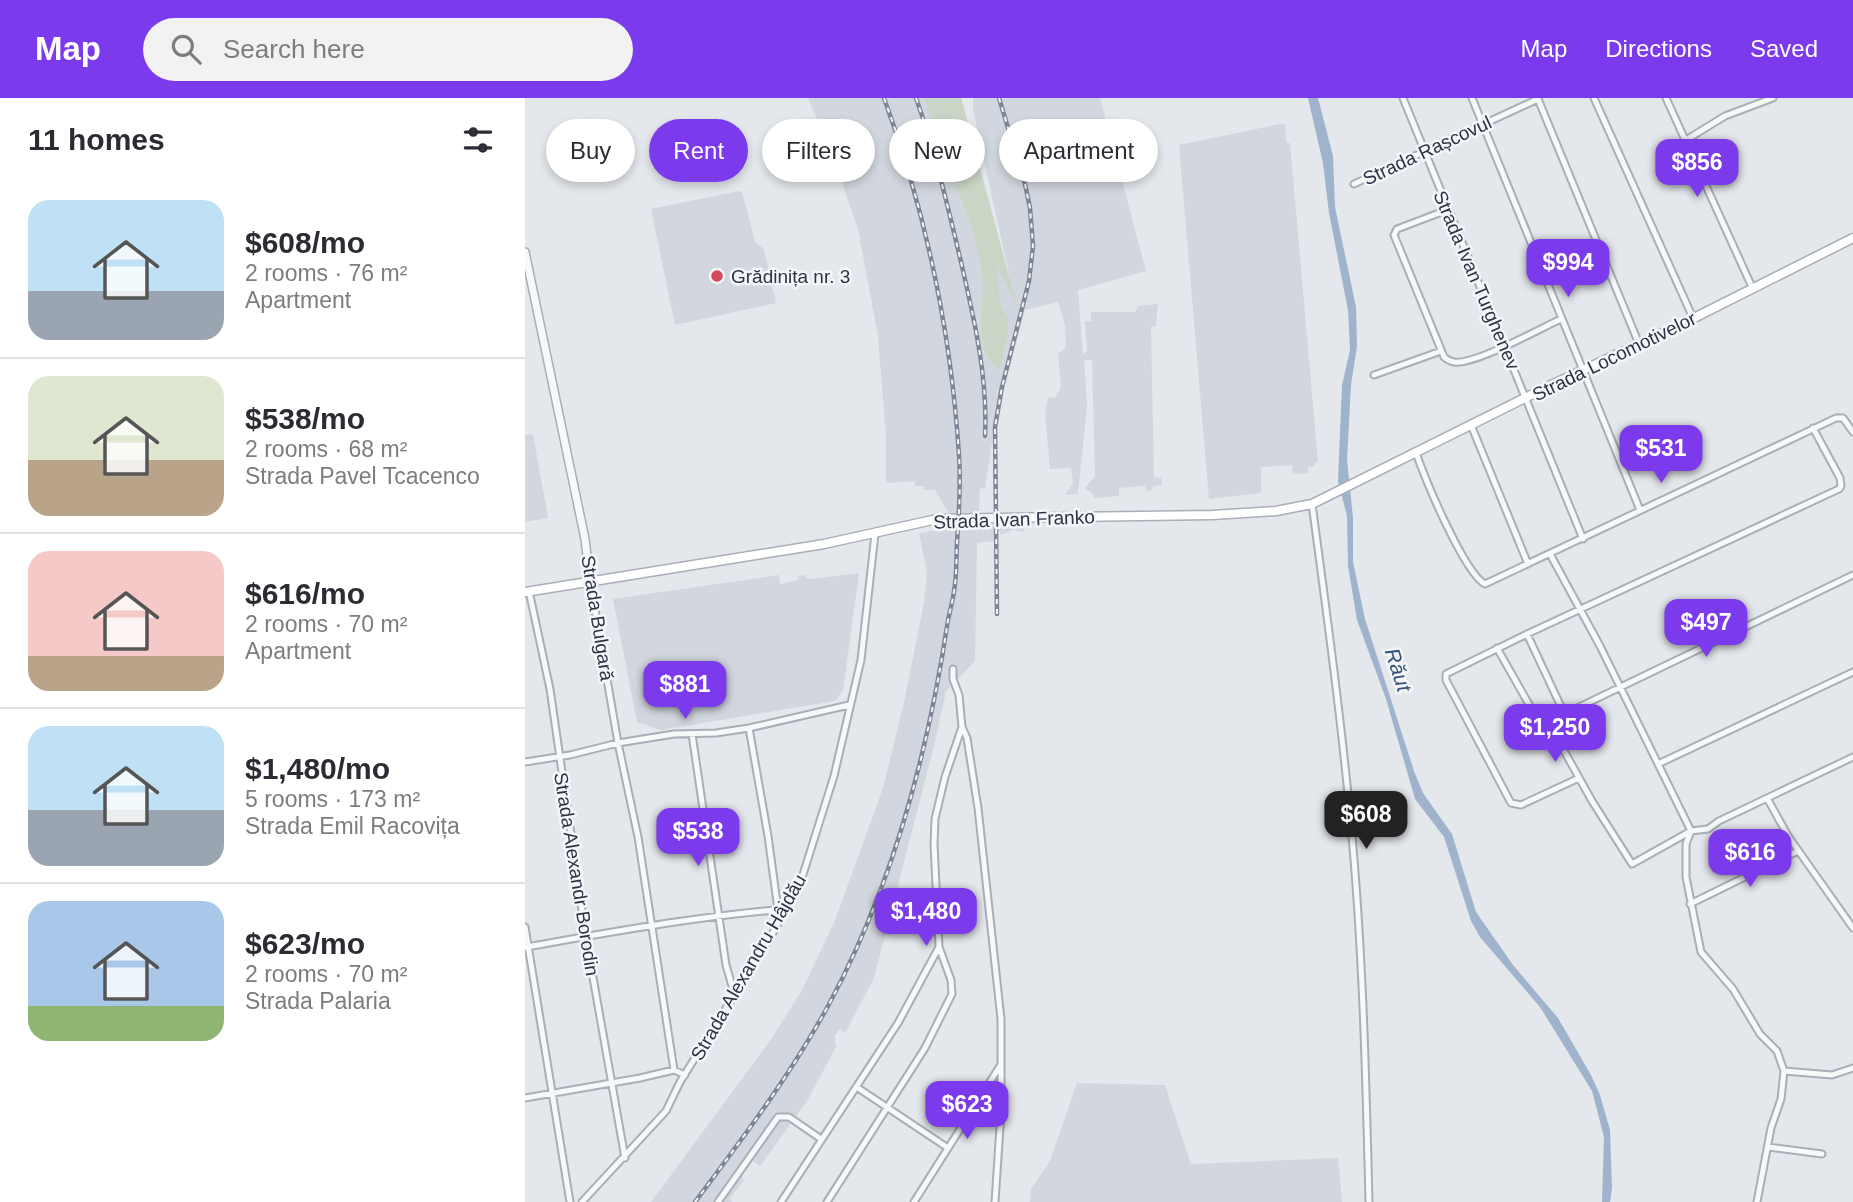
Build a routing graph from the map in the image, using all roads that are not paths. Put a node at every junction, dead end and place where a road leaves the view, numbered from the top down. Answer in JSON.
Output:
{"nodes":[{"id":1,"x":1403,"y":98,"type":"edge"},
{"id":2,"x":1472,"y":98,"type":"edge"},
{"id":3,"x":1538,"y":98,"type":"edge"},
{"id":4,"x":1594,"y":98,"type":"edge"},
{"id":5,"x":1666,"y":98,"type":"edge"},
{"id":6,"x":1773,"y":98,"type":"edge"},
{"id":7,"x":1483,"y":125,"type":"junction"},
{"id":8,"x":1686,"y":140,"type":"junction"},
{"id":9,"x":1424,"y":153,"type":"junction"},
{"id":10,"x":1354,"y":184,"type":"dead end"},
{"id":11,"x":1447,"y":210,"type":"junction"},
{"id":12,"x":1853,"y":238,"type":"edge"},
{"id":13,"x":525,"y":252,"type":"edge"},
{"id":14,"x":1752,"y":288,"type":"junction"},
{"id":15,"x":1693,"y":318,"type":"junction"},
{"id":16,"x":1561,"y":319,"type":"junction"},
{"id":17,"x":1639,"y":344,"type":"junction"},
{"id":18,"x":1504,"y":345,"type":"junction"},
{"id":19,"x":1441,"y":351,"type":"junction"},
{"id":20,"x":1583,"y":370,"type":"junction"},
{"id":21,"x":1374,"y":376,"type":"dead end"},
{"id":22,"x":1527,"y":398,"type":"junction"},
{"id":23,"x":1471,"y":425,"type":"junction"},
{"id":24,"x":1813,"y":428,"type":"junction"},
{"id":25,"x":1853,"y":432,"type":"edge"},
{"id":26,"x":1416,"y":452,"type":"junction"},
{"id":27,"x":1374,"y":472,"type":"joint"},
{"id":28,"x":1312,"y":504,"type":"junction"},
{"id":29,"x":1640,"y":510,"type":"junction"},
{"id":30,"x":874,"y":534,"type":"junction"},
{"id":31,"x":1583,"y":539,"type":"junction"},
{"id":32,"x":1550,"y":554,"type":"junction"},
{"id":33,"x":1528,"y":564,"type":"junction"},
{"id":34,"x":1853,"y":575,"type":"edge"},
{"id":35,"x":590,"y":581,"type":"junction"},
{"id":36,"x":527,"y":592,"type":"edge"},
{"id":37,"x":1580,"y":609,"type":"junction"},
{"id":38,"x":1527,"y":634,"type":"junction"},
{"id":39,"x":1497,"y":648,"type":"junction"},
{"id":40,"x":953,"y":669,"type":"dead end"},
{"id":41,"x":1853,"y":672,"type":"edge"},
{"id":42,"x":1619,"y":686,"type":"junction"},
{"id":43,"x":849,"y":705,"type":"junction"},
{"id":44,"x":1564,"y":713,"type":"junction"},
{"id":45,"x":1548,"y":722,"type":"junction"},
{"id":46,"x":962,"y":727,"type":"junction"},
{"id":47,"x":749,"y":728,"type":"junction"},
{"id":48,"x":692,"y":734,"type":"junction"},
{"id":49,"x":618,"y":744,"type":"junction"},
{"id":50,"x":559,"y":757,"type":"junction"},
{"id":51,"x":1853,"y":758,"type":"edge"},
{"id":52,"x":525,"y":762,"type":"edge"},
{"id":53,"x":1658,"y":764,"type":"junction"},
{"id":54,"x":1579,"y":778,"type":"junction"},
{"id":55,"x":1767,"y":798,"type":"junction"},
{"id":56,"x":1691,"y":831,"type":"junction"},
{"id":57,"x":1798,"y":851,"type":"junction"},
{"id":58,"x":1690,"y":904,"type":"junction"},
{"id":59,"x":786,"y":909,"type":"junction"},
{"id":60,"x":778,"y":910,"type":"junction"},
{"id":61,"x":719,"y":918,"type":"junction"},
{"id":62,"x":525,"y":927,"type":"edge"},
{"id":63,"x":651,"y":927,"type":"junction"},
{"id":64,"x":1853,"y":928,"type":"edge"},
{"id":65,"x":586,"y":938,"type":"junction"},
{"id":66,"x":527,"y":947,"type":"edge"},
{"id":67,"x":939,"y":947,"type":"junction"},
{"id":68,"x":734,"y":993,"type":"junction"},
{"id":69,"x":1000,"y":1066,"type":"junction"},
{"id":70,"x":1853,"y":1068,"type":"edge"},
{"id":71,"x":674,"y":1070,"type":"junction"},
{"id":72,"x":1784,"y":1071,"type":"junction"},
{"id":73,"x":685,"y":1075,"type":"junction"},
{"id":74,"x":611,"y":1082,"type":"junction"},
{"id":75,"x":858,"y":1088,"type":"junction"},
{"id":76,"x":551,"y":1093,"type":"junction"},
{"id":77,"x":525,"y":1098,"type":"edge"},
{"id":78,"x":886,"y":1107,"type":"junction"},
{"id":79,"x":821,"y":1139,"type":"junction"},
{"id":80,"x":1768,"y":1147,"type":"junction"},
{"id":81,"x":948,"y":1148,"type":"junction"},
{"id":82,"x":1822,"y":1154,"type":"dead end"},
{"id":83,"x":625,"y":1158,"type":"junction"},
{"id":84,"x":570,"y":1202,"type":"edge"},
{"id":85,"x":582,"y":1202,"type":"edge"},
{"id":86,"x":718,"y":1202,"type":"edge"},
{"id":87,"x":781,"y":1202,"type":"edge"},
{"id":88,"x":827,"y":1202,"type":"edge"},
{"id":89,"x":914,"y":1202,"type":"edge"},
{"id":90,"x":995,"y":1202,"type":"edge"},
{"id":91,"x":1369,"y":1202,"type":"edge"},
{"id":92,"x":1757,"y":1202,"type":"edge"}],
"edges":[{"from":1,"to":9,"type":"street","name":"Strada Ivan Turghenev"},
{"from":2,"to":7,"type":"street"},
{"from":3,"to":7,"type":"street","name":"Strada Rașcovul"},
{"from":3,"to":17,"type":"street"},
{"from":4,"to":15,"type":"street"},
{"from":5,"to":8,"type":"street"},
{"from":6,"to":8,"type":"street"},
{"from":7,"to":9,"type":"street","name":"Strada Rașcovul"},
{"from":7,"to":16,"type":"street"},
{"from":8,"to":14,"type":"street"},
{"from":9,"to":10,"type":"street","name":"Strada Rașcovul"},
{"from":9,"to":11,"type":"street","name":"Strada Ivan Turghenev"},
{"from":11,"to":18,"type":"street","name":"Strada Ivan Turghenev"},
{"from":11,"to":19,"type":"street"},
{"from":12,"to":14,"type":"main road","name":"Strada Locomotivelor"},
{"from":13,"to":35,"type":"street","name":"Strada Bulgară"},
{"from":14,"to":15,"type":"main road","name":"Strada Locomotivelor"},
{"from":15,"to":17,"type":"main road","name":"Strada Locomotivelor"},
{"from":16,"to":18,"type":"street"},
{"from":16,"to":20,"type":"street"},
{"from":17,"to":20,"type":"main road","name":"Strada Locomotivelor"},
{"from":18,"to":19,"type":"street"},
{"from":18,"to":22,"type":"street","name":"Strada Ivan Turghenev"},
{"from":19,"to":21,"type":"street"},
{"from":20,"to":22,"type":"main road","name":"Strada Locomotivelor"},
{"from":20,"to":29,"type":"street"},
{"from":22,"to":23,"type":"main road","name":"Strada Locomotivelor"},
{"from":22,"to":31,"type":"street","name":"Strada Ivan Turghenev"},
{"from":23,"to":26,"type":"main road","name":"Strada Locomotivelor"},
{"from":23,"to":33,"type":"street"},
{"from":24,"to":25,"type":"street"},
{"from":24,"to":29,"type":"street"},
{"from":24,"to":37,"type":"street"},
{"from":26,"to":27,"type":"main road","name":"Strada Locomotivelor"},
{"from":26,"to":33,"type":"street"},
{"from":27,"to":28,"type":"main road","name":"Strada Ivan Franko"},
{"from":28,"to":30,"type":"main road","name":"Strada Ivan Franko"},
{"from":28,"to":91,"type":"street"},
{"from":29,"to":31,"type":"street"},
{"from":30,"to":35,"type":"main road","name":"Strada Ivan Franko"},
{"from":30,"to":43,"type":"street","name":"Strada Alexandru Hâjdău"},
{"from":31,"to":32,"type":"street"},
{"from":32,"to":33,"type":"street"},
{"from":32,"to":37,"type":"street"},
{"from":34,"to":42,"type":"street"},
{"from":35,"to":36,"type":"main road","name":"Strada Ivan Franko"},
{"from":35,"to":49,"type":"street","name":"Strada Bulgară"},
{"from":36,"to":50,"type":"street","name":"Strada Alexandr Borodin"},
{"from":37,"to":38,"type":"street"},
{"from":37,"to":42,"type":"street"},
{"from":38,"to":39,"type":"street"},
{"from":38,"to":44,"type":"street"},
{"from":39,"to":45,"type":"street"},
{"from":39,"to":54,"type":"street"},
{"from":40,"to":46,"type":"street"},
{"from":41,"to":53,"type":"street"},
{"from":42,"to":44,"type":"street"},
{"from":42,"to":53,"type":"street"},
{"from":43,"to":47,"type":"street"},
{"from":43,"to":59,"type":"street","name":"Strada Alexandru Hâjdău"},
{"from":44,"to":45,"type":"street"},
{"from":45,"to":54,"type":"street"},
{"from":46,"to":67,"type":"street"},
{"from":46,"to":69,"type":"street"},
{"from":47,"to":48,"type":"street"},
{"from":47,"to":60,"type":"street"},
{"from":48,"to":49,"type":"street"},
{"from":48,"to":61,"type":"street"},
{"from":49,"to":50,"type":"street"},
{"from":49,"to":63,"type":"street","name":"Strada Bulgară"},
{"from":50,"to":52,"type":"street"},
{"from":50,"to":65,"type":"street","name":"Strada Alexandr Borodin"},
{"from":51,"to":55,"type":"street"},
{"from":53,"to":56,"type":"street"},
{"from":54,"to":56,"type":"street"},
{"from":55,"to":56,"type":"street"},
{"from":55,"to":57,"type":"street"},
{"from":56,"to":58,"type":"street"},
{"from":57,"to":58,"type":"street"},
{"from":57,"to":64,"type":"street"},
{"from":58,"to":72,"type":"street"},
{"from":59,"to":60,"type":"street"},
{"from":59,"to":68,"type":"street","name":"Strada Alexandru Hâjdău"},
{"from":60,"to":61,"type":"street"},
{"from":61,"to":63,"type":"street"},
{"from":61,"to":68,"type":"street"},
{"from":62,"to":66,"type":"street"},
{"from":63,"to":65,"type":"street"},
{"from":63,"to":71,"type":"street","name":"Strada Bulgară"},
{"from":65,"to":66,"type":"street"},
{"from":65,"to":74,"type":"street","name":"Strada Alexandr Borodin"},
{"from":66,"to":76,"type":"street"},
{"from":67,"to":75,"type":"street"},
{"from":67,"to":78,"type":"street"},
{"from":68,"to":73,"type":"street","name":"Strada Alexandru Hâjdău"},
{"from":69,"to":81,"type":"street"},
{"from":69,"to":90,"type":"street"},
{"from":70,"to":72,"type":"street"},
{"from":71,"to":73,"type":"street"},
{"from":71,"to":74,"type":"street"},
{"from":72,"to":80,"type":"street"},
{"from":73,"to":83,"type":"street","name":"Strada Alexandru Hâjdău"},
{"from":74,"to":76,"type":"street"},
{"from":74,"to":83,"type":"street","name":"Strada Alexandr Borodin"},
{"from":75,"to":78,"type":"street"},
{"from":75,"to":79,"type":"street"},
{"from":76,"to":77,"type":"street"},
{"from":76,"to":84,"type":"street"},
{"from":78,"to":81,"type":"street"},
{"from":78,"to":88,"type":"street"},
{"from":79,"to":86,"type":"street"},
{"from":79,"to":87,"type":"street"},
{"from":80,"to":82,"type":"street"},
{"from":80,"to":92,"type":"street"},
{"from":81,"to":89,"type":"street"},
{"from":83,"to":85,"type":"street","name":"Strada Alexandru Hâjdău"}]}
